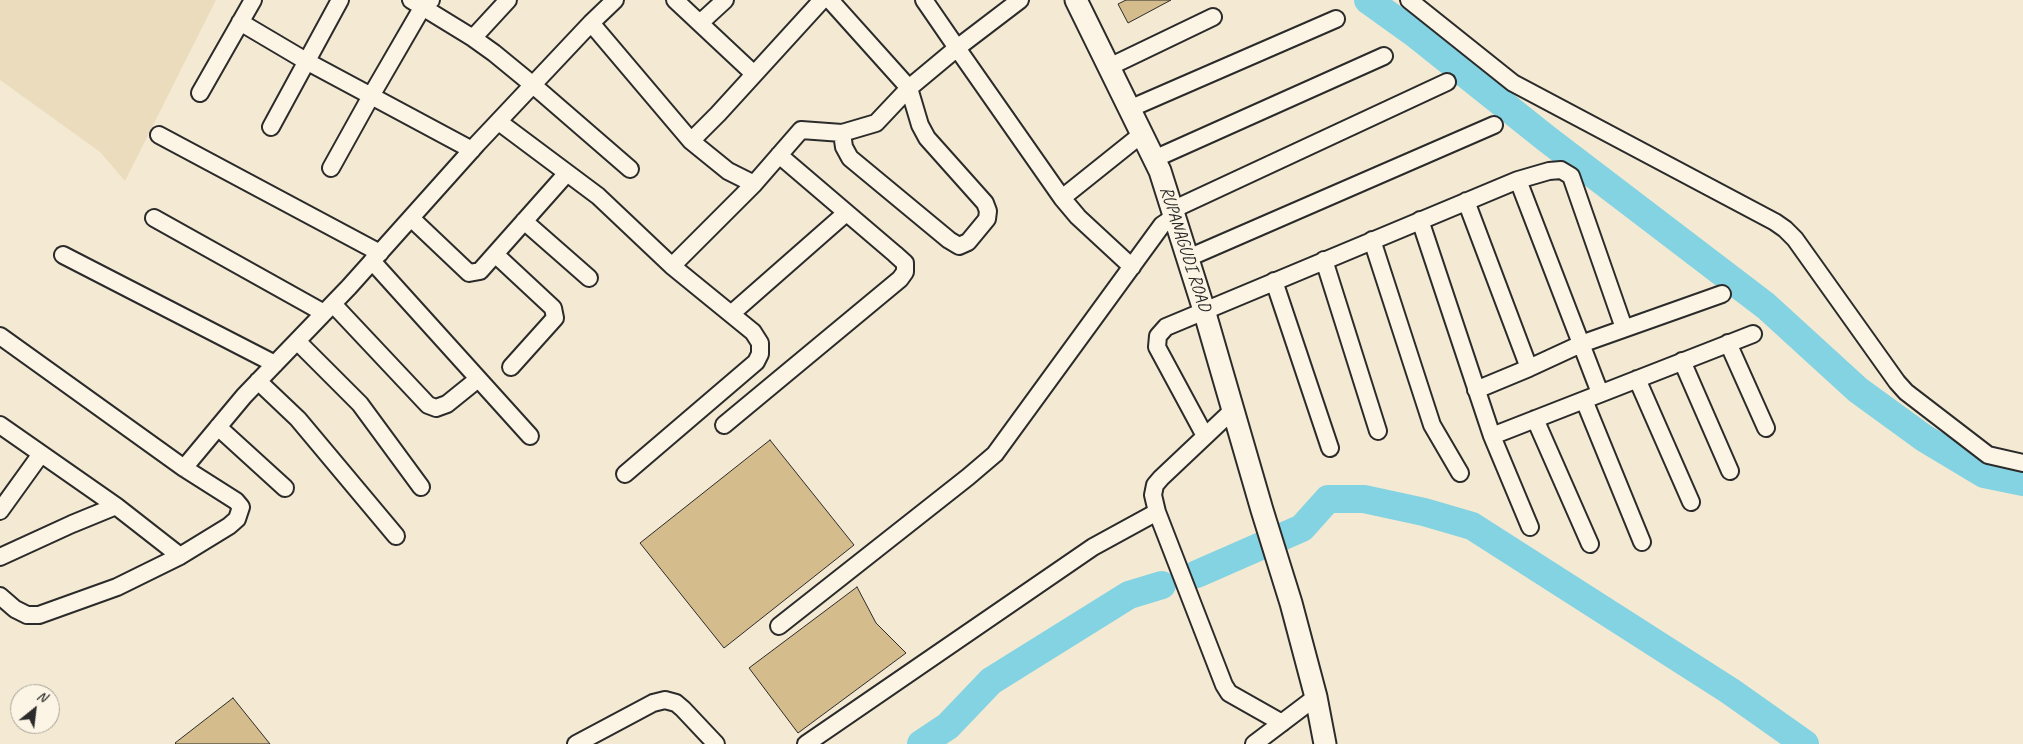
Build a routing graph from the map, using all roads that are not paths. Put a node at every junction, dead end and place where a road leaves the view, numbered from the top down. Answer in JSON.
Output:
{"nodes":[{"id":1,"x":253,"y":0,"type":"edge"},
{"id":2,"x":340,"y":0,"type":"edge"},
{"id":3,"x":508,"y":0,"type":"edge"},
{"id":4,"x":615,"y":0,"type":"edge"},
{"id":5,"x":676,"y":0,"type":"edge"},
{"id":6,"x":724,"y":0,"type":"edge"},
{"id":7,"x":822,"y":0,"type":"edge"},
{"id":8,"x":830,"y":0,"type":"edge"},
{"id":9,"x":924,"y":0,"type":"edge"},
{"id":10,"x":1020,"y":0,"type":"edge"},
{"id":11,"x":1076,"y":0,"type":"edge"},
{"id":12,"x":1409,"y":0,"type":"edge"},
{"id":13,"x":421,"y":3,"type":"edge"},
{"id":14,"x":1213,"y":17,"type":"dead end"},
{"id":15,"x":1336,"y":19,"type":"dead end"},
{"id":16,"x":240,"y":22,"type":"junction"},
{"id":17,"x":591,"y":23,"type":"junction"},
{"id":18,"x":700,"y":23,"type":"junction"},
{"id":19,"x":473,"y":38,"type":"junction"},
{"id":20,"x":957,"y":48,"type":"junction"},
{"id":21,"x":1384,"y":56,"type":"dead end"},
{"id":22,"x":306,"y":61,"type":"junction"},
{"id":23,"x":1109,"y":67,"type":"junction"},
{"id":24,"x":754,"y":74,"type":"junction"},
{"id":25,"x":1447,"y":82,"type":"dead end"},
{"id":26,"x":533,"y":85,"type":"junction"},
{"id":27,"x":909,"y":88,"type":"junction"},
{"id":28,"x":200,"y":93,"type":"dead end"},
{"id":29,"x":371,"y":96,"type":"junction"},
{"id":30,"x":1129,"y":109,"type":"junction"},
{"id":31,"x":499,"y":122,"type":"junction"},
{"id":32,"x":1494,"y":125,"type":"dead end"},
{"id":33,"x":271,"y":127,"type":"dead end"},
{"id":34,"x":842,"y":132,"type":"junction"},
{"id":35,"x":1142,"y":134,"type":"junction"},
{"id":36,"x":159,"y":135,"type":"dead end"},
{"id":37,"x":691,"y":141,"type":"junction"},
{"id":38,"x":472,"y":150,"type":"junction"},
{"id":39,"x":779,"y":155,"type":"junction"},
{"id":40,"x":1154,"y":159,"type":"junction"},
{"id":41,"x":331,"y":168,"type":"dead end"},
{"id":42,"x":630,"y":169,"type":"dead end"},
{"id":43,"x":566,"y":172,"type":"junction"},
{"id":44,"x":1518,"y":180,"type":"junction"},
{"id":45,"x":754,"y":184,"type":"junction"},
{"id":46,"x":1062,"y":198,"type":"junction"},
{"id":47,"x":1466,"y":201,"type":"junction"},
{"id":48,"x":846,"y":213,"type":"junction"},
{"id":49,"x":1173,"y":213,"type":"junction"},
{"id":50,"x":154,"y":218,"type":"dead end"},
{"id":51,"x":411,"y":218,"type":"junction"},
{"id":52,"x":1420,"y":220,"type":"junction"},
{"id":53,"x":524,"y":221,"type":"junction"},
{"id":54,"x":1372,"y":240,"type":"junction"},
{"id":55,"x":495,"y":254,"type":"junction"},
{"id":56,"x":63,"y":255,"type":"dead end"},
{"id":57,"x":376,"y":257,"type":"junction"},
{"id":58,"x":1188,"y":258,"type":"junction"},
{"id":59,"x":1324,"y":260,"type":"junction"},
{"id":60,"x":672,"y":266,"type":"junction"},
{"id":61,"x":1132,"y":267,"type":"junction"},
{"id":62,"x":589,"y":278,"type":"dead end"},
{"id":63,"x":1274,"y":281,"type":"junction"},
{"id":64,"x":1722,"y":294,"type":"dead end"},
{"id":65,"x":328,"y":308,"type":"junction"},
{"id":66,"x":1204,"y":310,"type":"junction"},
{"id":67,"x":731,"y":314,"type":"junction"},
{"id":68,"x":1624,"y":328,"type":"junction"},
{"id":69,"x":1753,"y":334,"type":"dead end"},
{"id":70,"x":0,"y":336,"type":"edge"},
{"id":71,"x":297,"y":341,"type":"junction"},
{"id":72,"x":1728,"y":343,"type":"junction"},
{"id":73,"x":1581,"y":344,"type":"junction"},
{"id":74,"x":1682,"y":361,"type":"junction"},
{"id":75,"x":275,"y":364,"type":"junction"},
{"id":76,"x":511,"y":367,"type":"dead end"},
{"id":77,"x":1529,"y":368,"type":"junction"},
{"id":78,"x":478,"y":379,"type":"junction"},
{"id":79,"x":1637,"y":379,"type":"junction"},
{"id":80,"x":258,"y":381,"type":"junction"},
{"id":81,"x":1476,"y":390,"type":"junction"},
{"id":82,"x":1600,"y":394,"type":"junction"},
{"id":83,"x":1584,"y":400,"type":"junction"},
{"id":84,"x":1233,"y":410,"type":"junction"},
{"id":85,"x":1535,"y":419,"type":"junction"},
{"id":86,"x":0,"y":425,"type":"edge"},
{"id":87,"x":724,"y":425,"type":"dead end"},
{"id":88,"x":218,"y":427,"type":"junction"},
{"id":89,"x":1766,"y":428,"type":"dead end"},
{"id":90,"x":1378,"y":431,"type":"dead end"},
{"id":91,"x":530,"y":436,"type":"dead end"},
{"id":92,"x":1205,"y":436,"type":"junction"},
{"id":93,"x":1492,"y":436,"type":"junction"},
{"id":94,"x":1330,"y":448,"type":"dead end"},
{"id":95,"x":41,"y":454,"type":"junction"},
{"id":96,"x":2023,"y":463,"type":"edge"},
{"id":97,"x":184,"y":468,"type":"junction"},
{"id":98,"x":1730,"y":471,"type":"dead end"},
{"id":99,"x":625,"y":474,"type":"dead end"},
{"id":100,"x":1460,"y":474,"type":"dead end"},
{"id":101,"x":421,"y":486,"type":"dead end"},
{"id":102,"x":284,"y":488,"type":"dead end"},
{"id":103,"x":1691,"y":502,"type":"dead end"},
{"id":104,"x":116,"y":506,"type":"junction"},
{"id":105,"x":0,"y":511,"type":"edge"},
{"id":106,"x":1157,"y":512,"type":"junction"},
{"id":107,"x":1530,"y":527,"type":"dead end"},
{"id":108,"x":396,"y":536,"type":"dead end"},
{"id":109,"x":1642,"y":542,"type":"dead end"},
{"id":110,"x":1590,"y":544,"type":"dead end"},
{"id":111,"x":180,"y":556,"type":"junction"},
{"id":112,"x":0,"y":557,"type":"edge"},
{"id":113,"x":0,"y":596,"type":"edge"},
{"id":114,"x":779,"y":626,"type":"dead end"},
{"id":115,"x":1316,"y":697,"type":"junction"},
{"id":116,"x":1282,"y":723,"type":"junction"},
{"id":117,"x":576,"y":744,"type":"edge"},
{"id":118,"x":716,"y":744,"type":"edge"},
{"id":119,"x":806,"y":744,"type":"edge"},
{"id":120,"x":1254,"y":744,"type":"edge"},
{"id":121,"x":1326,"y":744,"type":"edge"}],
"edges":[{"from":1,"to":16,"type":"street"},
{"from":2,"to":22,"type":"street"},
{"from":3,"to":19,"type":"street"},
{"from":4,"to":17,"type":"street"},
{"from":5,"to":18,"type":"street"},
{"from":6,"to":18,"type":"street"},
{"from":7,"to":24,"type":"street"},
{"from":8,"to":27,"type":"street"},
{"from":9,"to":20,"type":"street"},
{"from":10,"to":20,"type":"street"},
{"from":11,"to":23,"type":"main road","name":"RUPANAGUDI ROAD"},
{"from":12,"to":96,"type":"street"},
{"from":13,"to":19,"type":"street"},
{"from":13,"to":29,"type":"street"},
{"from":14,"to":23,"type":"street"},
{"from":15,"to":30,"type":"street"},
{"from":16,"to":22,"type":"street"},
{"from":16,"to":28,"type":"street"},
{"from":17,"to":26,"type":"street"},
{"from":17,"to":37,"type":"street"},
{"from":18,"to":24,"type":"street"},
{"from":19,"to":26,"type":"street"},
{"from":20,"to":27,"type":"street"},
{"from":20,"to":46,"type":"street"},
{"from":21,"to":40,"type":"street"},
{"from":22,"to":29,"type":"street"},
{"from":22,"to":33,"type":"street"},
{"from":23,"to":30,"type":"main road","name":"RUPANAGUDI ROAD"},
{"from":24,"to":37,"type":"street"},
{"from":25,"to":49,"type":"street"},
{"from":26,"to":31,"type":"street"},
{"from":26,"to":42,"type":"street"},
{"from":27,"to":34,"type":"street"},
{"from":27,"to":34,"type":"street"},
{"from":29,"to":38,"type":"street"},
{"from":29,"to":41,"type":"street"},
{"from":30,"to":35,"type":"main road","name":"RUPANAGUDI ROAD"},
{"from":31,"to":38,"type":"street"},
{"from":31,"to":43,"type":"street"},
{"from":32,"to":58,"type":"street"},
{"from":34,"to":39,"type":"street"},
{"from":35,"to":40,"type":"main road","name":"RUPANAGUDI ROAD"},
{"from":35,"to":46,"type":"street"},
{"from":36,"to":57,"type":"street"},
{"from":37,"to":45,"type":"street"},
{"from":38,"to":51,"type":"street"},
{"from":39,"to":45,"type":"street"},
{"from":39,"to":48,"type":"street"},
{"from":40,"to":49,"type":"main road","name":"RUPANAGUDI ROAD"},
{"from":43,"to":53,"type":"street"},
{"from":43,"to":60,"type":"street"},
{"from":44,"to":47,"type":"street"},
{"from":44,"to":68,"type":"street"},
{"from":44,"to":73,"type":"street"},
{"from":45,"to":60,"type":"street"},
{"from":46,"to":61,"type":"street"},
{"from":47,"to":52,"type":"street"},
{"from":47,"to":77,"type":"street"},
{"from":48,"to":67,"type":"street"},
{"from":48,"to":87,"type":"street"},
{"from":49,"to":58,"type":"main road","name":"RUPANAGUDI ROAD"},
{"from":49,"to":61,"type":"street"},
{"from":50,"to":65,"type":"street"},
{"from":51,"to":55,"type":"street"},
{"from":51,"to":57,"type":"street"},
{"from":52,"to":54,"type":"street"},
{"from":52,"to":81,"type":"street"},
{"from":53,"to":55,"type":"street"},
{"from":53,"to":62,"type":"street"},
{"from":54,"to":59,"type":"street"},
{"from":54,"to":100,"type":"street"},
{"from":55,"to":76,"type":"street"},
{"from":56,"to":75,"type":"street"},
{"from":57,"to":65,"type":"street"},
{"from":57,"to":78,"type":"street"},
{"from":58,"to":66,"type":"main road","name":"RUPANAGUDI ROAD"},
{"from":59,"to":63,"type":"street"},
{"from":59,"to":90,"type":"street"},
{"from":60,"to":67,"type":"street"},
{"from":61,"to":114,"type":"street"},
{"from":63,"to":66,"type":"street"},
{"from":63,"to":94,"type":"street"},
{"from":64,"to":68,"type":"street"},
{"from":65,"to":71,"type":"street"},
{"from":65,"to":78,"type":"street"},
{"from":66,"to":84,"type":"main road","name":"RUPANAGUDI ROAD"},
{"from":66,"to":92,"type":"street"},
{"from":67,"to":99,"type":"street"},
{"from":68,"to":73,"type":"street"},
{"from":69,"to":72,"type":"street"},
{"from":70,"to":97,"type":"street"},
{"from":71,"to":75,"type":"street"},
{"from":71,"to":101,"type":"street"},
{"from":72,"to":74,"type":"street"},
{"from":72,"to":89,"type":"street"},
{"from":73,"to":77,"type":"street"},
{"from":73,"to":82,"type":"street"},
{"from":74,"to":79,"type":"street"},
{"from":74,"to":98,"type":"street"},
{"from":75,"to":80,"type":"street"},
{"from":77,"to":81,"type":"street"},
{"from":78,"to":91,"type":"street"},
{"from":79,"to":82,"type":"street"},
{"from":79,"to":103,"type":"street"},
{"from":80,"to":88,"type":"street"},
{"from":80,"to":108,"type":"street"},
{"from":81,"to":93,"type":"street"},
{"from":82,"to":83,"type":"street"},
{"from":83,"to":85,"type":"street"},
{"from":83,"to":109,"type":"street"},
{"from":84,"to":92,"type":"street"},
{"from":84,"to":115,"type":"main road","name":"RUPANAGUDI ROAD"},
{"from":85,"to":93,"type":"street"},
{"from":85,"to":110,"type":"street"},
{"from":86,"to":95,"type":"street"},
{"from":88,"to":97,"type":"street"},
{"from":88,"to":102,"type":"street"},
{"from":92,"to":106,"type":"street"},
{"from":93,"to":107,"type":"street"},
{"from":95,"to":104,"type":"street"},
{"from":95,"to":105,"type":"street"},
{"from":97,"to":111,"type":"street"},
{"from":104,"to":111,"type":"street"},
{"from":104,"to":112,"type":"street"},
{"from":106,"to":116,"type":"street"},
{"from":106,"to":119,"type":"street"},
{"from":111,"to":113,"type":"street"},
{"from":115,"to":116,"type":"street"},
{"from":115,"to":121,"type":"main road","name":"RUPANAGUDI ROAD"},
{"from":116,"to":120,"type":"street"},
{"from":117,"to":118,"type":"street"}]}
